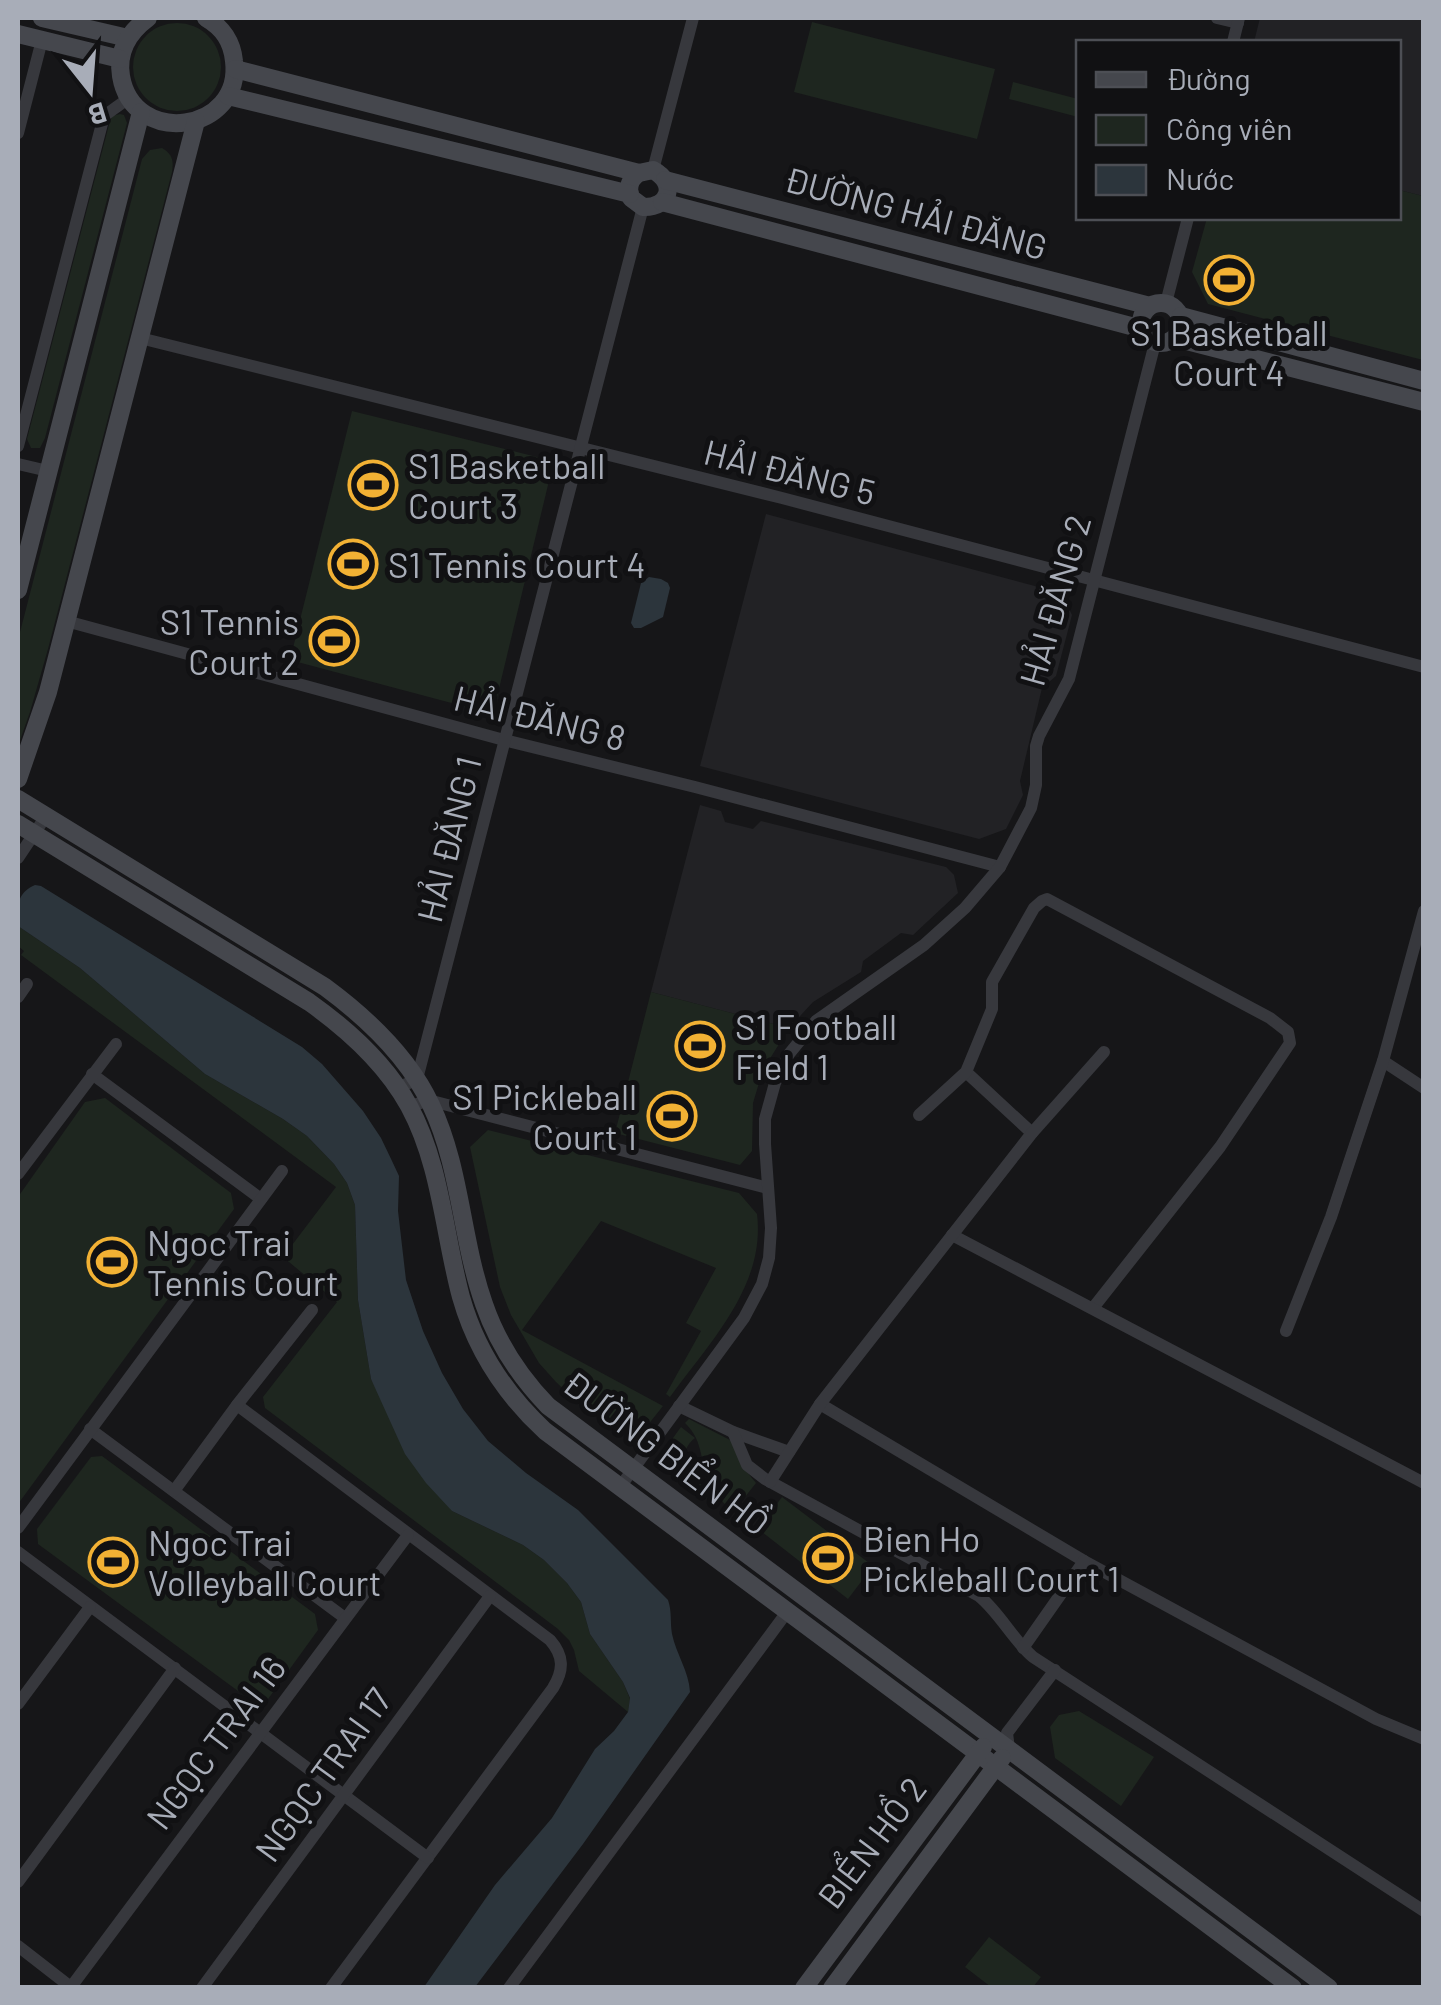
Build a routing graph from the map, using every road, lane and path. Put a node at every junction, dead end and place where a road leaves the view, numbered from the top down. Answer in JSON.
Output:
{"nodes":[{"id":1,"x":42,"y":18,"type":"edge"},
{"id":2,"x":148,"y":18,"type":"edge"},
{"id":3,"x":693,"y":18,"type":"edge"},
{"id":4,"x":1217,"y":18,"type":"edge"},
{"id":5,"x":216,"y":20,"type":"edge"},
{"id":6,"x":1238,"y":20,"type":"edge"},
{"id":7,"x":18,"y":34,"type":"edge"},
{"id":8,"x":128,"y":38,"type":"junction"},
{"id":9,"x":42,"y":40,"type":"junction"},
{"id":10,"x":120,"y":59,"type":"junction"},
{"id":11,"x":235,"y":68,"type":"junction"},
{"id":12,"x":228,"y":96,"type":"junction"},
{"id":13,"x":135,"y":105,"type":"junction"},
{"id":14,"x":196,"y":121,"type":"junction"},
{"id":15,"x":18,"y":133,"type":"edge"},
{"id":16,"x":652,"y":174,"type":"junction"},
{"id":17,"x":636,"y":201,"type":"junction"},
{"id":18,"x":662,"y":202,"type":"junction"},
{"id":19,"x":1188,"y":220,"type":"edge"},
{"id":20,"x":1166,"y":308,"type":"junction"},
{"id":21,"x":1149,"y":336,"type":"junction"},
{"id":22,"x":140,"y":338,"type":"junction"},
{"id":23,"x":1175,"y":338,"type":"junction"},
{"id":24,"x":1424,"y":381,"type":"edge"},
{"id":25,"x":1424,"y":402,"type":"edge"},
{"id":26,"x":18,"y":446,"type":"edge"},
{"id":27,"x":580,"y":449,"type":"junction"},
{"id":28,"x":18,"y":464,"type":"edge"},
{"id":29,"x":48,"y":472,"type":"junction"},
{"id":30,"x":1093,"y":582,"type":"junction"},
{"id":31,"x":18,"y":590,"type":"edge"},
{"id":32,"x":66,"y":621,"type":"junction"},
{"id":33,"x":1424,"y":667,"type":"edge"},
{"id":34,"x":504,"y":740,"type":"junction"},
{"id":35,"x":18,"y":780,"type":"edge"},
{"id":36,"x":18,"y":799,"type":"edge"},
{"id":37,"x":46,"y":816,"type":"junction"},
{"id":38,"x":18,"y":824,"type":"edge"},
{"id":39,"x":34,"y":834,"type":"junction"},
{"id":40,"x":18,"y":858,"type":"edge"},
{"id":41,"x":1000,"y":867,"type":"junction"},
{"id":42,"x":1424,"y":911,"type":"edge"},
{"id":43,"x":27,"y":984,"type":"dead end"},
{"id":44,"x":18,"y":997,"type":"edge"},
{"id":45,"x":116,"y":1044,"type":"dead end"},
{"id":46,"x":1104,"y":1052,"type":"dead end"},
{"id":47,"x":1383,"y":1061,"type":"junction"},
{"id":48,"x":966,"y":1072,"type":"junction"},
{"id":49,"x":92,"y":1074,"type":"junction"},
{"id":50,"x":417,"y":1080,"type":"junction"},
{"id":51,"x":398,"y":1088,"type":"junction"},
{"id":52,"x":1424,"y":1088,"type":"edge"},
{"id":53,"x":428,"y":1100,"type":"junction"},
{"id":54,"x":410,"y":1107,"type":"junction"},
{"id":55,"x":919,"y":1116,"type":"dead end"},
{"id":56,"x":1032,"y":1133,"type":"junction"},
{"id":57,"x":282,"y":1171,"type":"dead end"},
{"id":58,"x":18,"y":1174,"type":"edge"},
{"id":59,"x":768,"y":1188,"type":"junction"},
{"id":60,"x":261,"y":1199,"type":"junction"},
{"id":61,"x":952,"y":1234,"type":"junction"},
{"id":62,"x":1093,"y":1308,"type":"junction"},
{"id":63,"x":312,"y":1310,"type":"dead end"},
{"id":64,"x":1286,"y":1331,"type":"dead end"},
{"id":65,"x":820,"y":1404,"type":"junction"},
{"id":66,"x":237,"y":1406,"type":"junction"},
{"id":67,"x":680,"y":1406,"type":"junction"},
{"id":68,"x":90,"y":1429,"type":"junction"},
{"id":69,"x":733,"y":1432,"type":"junction"},
{"id":70,"x":790,"y":1452,"type":"junction"},
{"id":71,"x":632,"y":1470,"type":"junction"},
{"id":72,"x":770,"y":1482,"type":"junction"},
{"id":73,"x":1424,"y":1483,"type":"edge"},
{"id":74,"x":620,"y":1487,"type":"junction"},
{"id":75,"x":174,"y":1491,"type":"junction"},
{"id":76,"x":18,"y":1528,"type":"edge"},
{"id":77,"x":408,"y":1535,"type":"junction"},
{"id":78,"x":18,"y":1552,"type":"edge"},
{"id":79,"x":1084,"y":1561,"type":"junction"},
{"id":80,"x":490,"y":1596,"type":"junction"},
{"id":81,"x":90,"y":1607,"type":"junction"},
{"id":82,"x":787,"y":1612,"type":"junction"},
{"id":83,"x":345,"y":1618,"type":"junction"},
{"id":84,"x":1023,"y":1648,"type":"junction"},
{"id":85,"x":175,"y":1668,"type":"junction"},
{"id":86,"x":1054,"y":1670,"type":"junction"},
{"id":87,"x":18,"y":1704,"type":"edge"},
{"id":88,"x":260,"y":1732,"type":"junction"},
{"id":89,"x":1002,"y":1740,"type":"junction"},
{"id":90,"x":1424,"y":1740,"type":"edge"},
{"id":91,"x":978,"y":1754,"type":"junction"},
{"id":92,"x":996,"y":1767,"type":"junction"},
{"id":93,"x":344,"y":1796,"type":"junction"},
{"id":94,"x":428,"y":1858,"type":"junction"},
{"id":95,"x":18,"y":1882,"type":"edge"},
{"id":96,"x":1424,"y":1910,"type":"edge"},
{"id":97,"x":18,"y":1946,"type":"edge"},
{"id":98,"x":72,"y":1987,"type":"edge"},
{"id":99,"x":202,"y":1988,"type":"edge"},
{"id":100,"x":331,"y":1988,"type":"edge"},
{"id":101,"x":508,"y":1988,"type":"edge"},
{"id":102,"x":804,"y":1988,"type":"edge"},
{"id":103,"x":832,"y":1988,"type":"edge"},
{"id":104,"x":1292,"y":1988,"type":"edge"},
{"id":105,"x":1329,"y":1988,"type":"edge"}],
"edges":[{"from":1,"to":8,"type":"street"},
{"from":2,"to":8,"type":"street"},
{"from":3,"to":16,"type":"street"},
{"from":4,"to":6,"type":"street"},
{"from":5,"to":11,"type":"street"},
{"from":7,"to":9,"type":"street"},
{"from":8,"to":10,"type":"street"},
{"from":9,"to":10,"type":"street"},
{"from":9,"to":15,"type":"street"},
{"from":10,"to":13,"type":"street"},
{"from":11,"to":12,"type":"street"},
{"from":11,"to":16,"type":"street","name":"ĐƯỜNG HẢI ĐĂNG"},
{"from":12,"to":14,"type":"street"},
{"from":12,"to":17,"type":"street"},
{"from":13,"to":14,"type":"street"},
{"from":13,"to":26,"type":"street"},
{"from":13,"to":29,"type":"street"},
{"from":14,"to":22,"type":"street"},
{"from":16,"to":17,"type":"street"},
{"from":16,"to":18,"type":"street"},
{"from":16,"to":20,"type":"street","name":"ĐƯỜNG HẢI ĐĂNG"},
{"from":17,"to":18,"type":"street"},
{"from":17,"to":27,"type":"street","name":"HẢI ĐĂNG 1"},
{"from":18,"to":21,"type":"street","name":"ĐƯỜNG HẢI ĐĂNG"},
{"from":19,"to":20,"type":"street"},
{"from":20,"to":21,"type":"street"},
{"from":20,"to":23,"type":"street"},
{"from":20,"to":24,"type":"street","name":"ĐƯỜNG HẢI ĐĂNG"},
{"from":21,"to":23,"type":"street"},
{"from":21,"to":30,"type":"street","name":"HẢI ĐĂNG 2"},
{"from":22,"to":27,"type":"street","name":"HẢI ĐĂNG 5"},
{"from":22,"to":32,"type":"street"},
{"from":23,"to":25,"type":"street"},
{"from":27,"to":30,"type":"street","name":"HẢI ĐĂNG 5"},
{"from":27,"to":34,"type":"street","name":"HẢI ĐĂNG 1"},
{"from":28,"to":29,"type":"street"},
{"from":29,"to":31,"type":"street"},
{"from":30,"to":33,"type":"street","name":"HẢI ĐĂNG 5"},
{"from":30,"to":41,"type":"street","name":"HẢI ĐĂNG 2"},
{"from":32,"to":34,"type":"street","name":"HẢI ĐĂNG 8"},
{"from":32,"to":35,"type":"street"},
{"from":34,"to":41,"type":"street","name":"HẢI ĐĂNG 8"},
{"from":34,"to":50,"type":"street","name":"HẢI ĐĂNG 1"},
{"from":36,"to":37,"type":"street","name":"ĐƯỜNG BIỂN HỒ"},
{"from":37,"to":39,"type":"street"},
{"from":37,"to":50,"type":"street","name":"ĐƯỜNG BIỂN HỒ"},
{"from":38,"to":39,"type":"street","name":"ĐƯỜNG BIỂN HỒ"},
{"from":39,"to":40,"type":"street"},
{"from":39,"to":51,"type":"street","name":"ĐƯỜNG BIỂN HỒ"},
{"from":41,"to":59,"type":"street","name":"HẢI ĐĂNG 2"},
{"from":42,"to":47,"type":"street"},
{"from":43,"to":44,"type":"street"},
{"from":45,"to":49,"type":"street"},
{"from":46,"to":56,"type":"street"},
{"from":47,"to":52,"type":"street"},
{"from":47,"to":64,"type":"street"},
{"from":48,"to":55,"type":"street"},
{"from":48,"to":56,"type":"street"},
{"from":48,"to":62,"type":"street"},
{"from":49,"to":58,"type":"street"},
{"from":49,"to":60,"type":"street"},
{"from":50,"to":51,"type":"street"},
{"from":50,"to":53,"type":"street","name":"ĐƯỜNG BIỂN HỒ"},
{"from":51,"to":54,"type":"street","name":"ĐƯỜNG BIỂN HỒ"},
{"from":53,"to":54,"type":"street"},
{"from":53,"to":59,"type":"street"},
{"from":53,"to":71,"type":"street","name":"ĐƯỜNG BIỂN HỒ"},
{"from":54,"to":74,"type":"street","name":"ĐƯỜNG BIỂN HỒ"},
{"from":56,"to":61,"type":"street"},
{"from":57,"to":60,"type":"street"},
{"from":59,"to":67,"type":"street","name":"HẢI ĐĂNG 2"},
{"from":60,"to":68,"type":"street"},
{"from":61,"to":62,"type":"street"},
{"from":61,"to":65,"type":"street"},
{"from":62,"to":73,"type":"street"},
{"from":63,"to":66,"type":"street"},
{"from":65,"to":70,"type":"street"},
{"from":65,"to":79,"type":"street"},
{"from":66,"to":75,"type":"street"},
{"from":66,"to":77,"type":"street"},
{"from":67,"to":69,"type":"street"},
{"from":67,"to":71,"type":"street","name":"HẢI ĐĂNG 2"},
{"from":68,"to":75,"type":"street"},
{"from":68,"to":76,"type":"street"},
{"from":69,"to":70,"type":"street"},
{"from":69,"to":72,"type":"street"},
{"from":70,"to":72,"type":"street"},
{"from":71,"to":74,"type":"street","name":"HẢI ĐĂNG 2"},
{"from":71,"to":89,"type":"street","name":"ĐƯỜNG BIỂN HỒ"},
{"from":72,"to":84,"type":"street"},
{"from":74,"to":82,"type":"street","name":"ĐƯỜNG BIỂN HỒ"},
{"from":75,"to":83,"type":"street"},
{"from":77,"to":80,"type":"street"},
{"from":77,"to":83,"type":"street","name":"NGỌC TRAI 16"},
{"from":78,"to":81,"type":"street"},
{"from":79,"to":84,"type":"street"},
{"from":79,"to":90,"type":"street"},
{"from":80,"to":93,"type":"street","name":"NGỌC TRAI 17"},
{"from":80,"to":94,"type":"street"},
{"from":81,"to":85,"type":"street"},
{"from":81,"to":87,"type":"street"},
{"from":82,"to":91,"type":"street","name":"ĐƯỜNG BIỂN HỒ"},
{"from":82,"to":101,"type":"street"},
{"from":83,"to":88,"type":"street","name":"NGỌC TRAI 16"},
{"from":84,"to":86,"type":"street"},
{"from":85,"to":88,"type":"street"},
{"from":85,"to":95,"type":"street"},
{"from":86,"to":89,"type":"street"},
{"from":86,"to":96,"type":"street"},
{"from":88,"to":93,"type":"street"},
{"from":88,"to":98,"type":"street","name":"NGỌC TRAI 16"},
{"from":89,"to":91,"type":"street","name":"BIỂN HỒ 2"},
{"from":89,"to":92,"type":"street","name":"BIỂN HỒ 2"},
{"from":89,"to":105,"type":"street","name":"ĐƯỜNG BIỂN HỒ"},
{"from":91,"to":92,"type":"street","name":"ĐƯỜNG BIỂN HỒ"},
{"from":91,"to":102,"type":"street","name":"BIỂN HỒ 2"},
{"from":92,"to":103,"type":"street","name":"BIỂN HỒ 2"},
{"from":92,"to":104,"type":"street","name":"ĐƯỜNG BIỂN HỒ"},
{"from":93,"to":94,"type":"street"},
{"from":93,"to":99,"type":"street","name":"NGỌC TRAI 17"},
{"from":94,"to":100,"type":"street"},
{"from":97,"to":98,"type":"street"}]}
